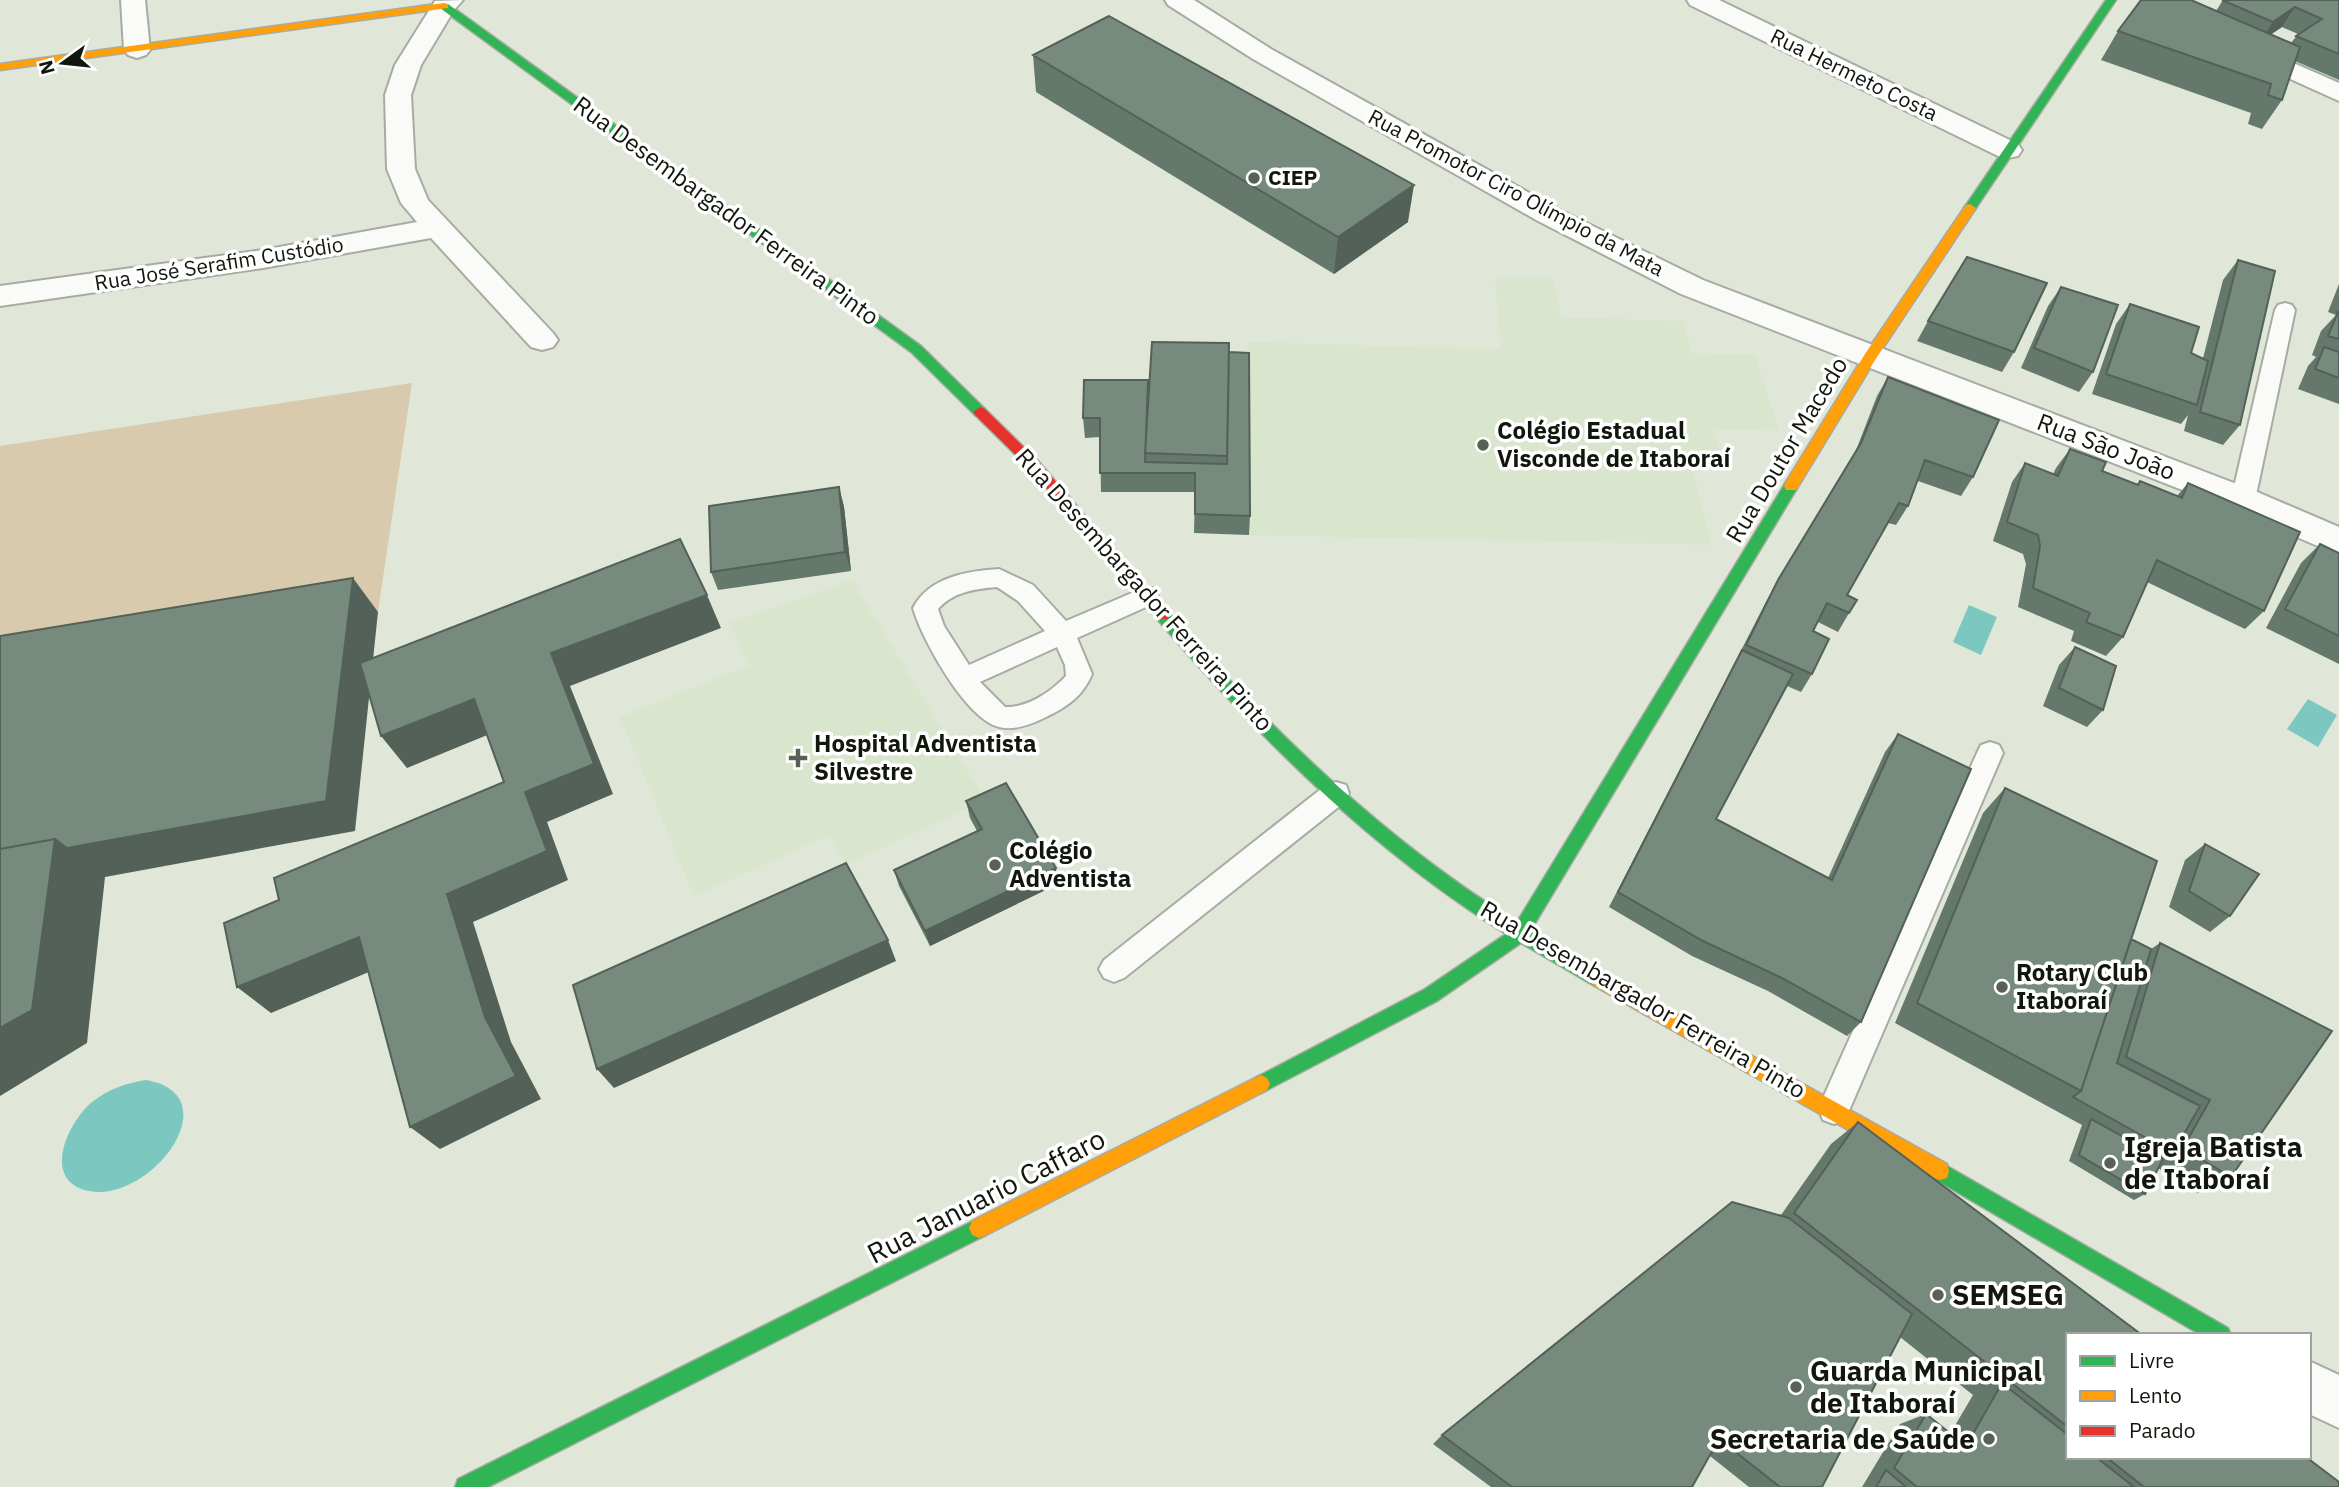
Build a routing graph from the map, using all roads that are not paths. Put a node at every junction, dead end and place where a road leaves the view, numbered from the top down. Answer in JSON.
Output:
{"nodes":[{"id":1,"x":133,"y":0,"type":"edge"},
{"id":2,"x":1177,"y":0,"type":"edge"},
{"id":3,"x":1699,"y":0,"type":"edge"},
{"id":4,"x":2112,"y":0,"type":"edge"},
{"id":5,"x":448,"y":3,"type":"edge"},
{"id":6,"x":2227,"y":41,"type":"edge"},
{"id":7,"x":137,"y":51,"type":"junction"},
{"id":8,"x":0,"y":67,"type":"edge"},
{"id":9,"x":2339,"y":93,"type":"edge"},
{"id":10,"x":2008,"y":150,"type":"junction"},
{"id":11,"x":437,"y":228,"type":"junction"},
{"id":12,"x":0,"y":296,"type":"edge"},
{"id":13,"x":2284,"y":310,"type":"dead end"},
{"id":14,"x":542,"y":340,"type":"dead end"},
{"id":15,"x":1870,"y":357,"type":"junction"},
{"id":16,"x":2243,"y":500,"type":"junction"},
{"id":17,"x":2339,"y":542,"type":"edge"},
{"id":18,"x":1146,"y":596,"type":"junction"},
{"id":19,"x":1062,"y":635,"type":"junction"},
{"id":20,"x":964,"y":678,"type":"junction"},
{"id":21,"x":1990,"y":753,"type":"dead end"},
{"id":22,"x":1336,"y":793,"type":"junction"},
{"id":23,"x":1519,"y":934,"type":"junction"},
{"id":24,"x":1114,"y":969,"type":"dead end"},
{"id":25,"x":1834,"y":1109,"type":"junction"},
{"id":26,"x":2218,"y":1333,"type":"edge"},
{"id":27,"x":2311,"y":1387,"type":"edge"},
{"id":28,"x":2339,"y":1403,"type":"edge"},
{"id":29,"x":466,"y":1487,"type":"edge"}],
"edges":[{"from":1,"to":7,"type":"street"},
{"from":2,"to":15,"type":"street","name":"Rua Promotor Ciro Olímpio da Mata"},
{"from":3,"to":10,"type":"street","name":"Rua Hermeto Costa"},
{"from":4,"to":10,"type":"street","name":"Rua Doutor Macedo"},
{"from":5,"to":7,"type":"street"},
{"from":5,"to":11,"type":"street"},
{"from":5,"to":18,"type":"street","name":"Rua Desembargador Ferreira Pinto"},
{"from":6,"to":9,"type":"street"},
{"from":7,"to":8,"type":"street"},
{"from":10,"to":15,"type":"street","name":"Rua Doutor Macedo"},
{"from":11,"to":12,"type":"street","name":"Rua José Serafim Custódio"},
{"from":11,"to":14,"type":"street"},
{"from":13,"to":16,"type":"lane"},
{"from":15,"to":16,"type":"street","name":"Rua São João"},
{"from":15,"to":23,"type":"street","name":"Rua Doutor Macedo"},
{"from":16,"to":17,"type":"street","name":"Rua São João"},
{"from":18,"to":19,"type":"lane"},
{"from":18,"to":22,"type":"street","name":"Rua Desembargador Ferreira Pinto"},
{"from":19,"to":20,"type":"lane"},
{"from":19,"to":20,"type":"lane"},
{"from":19,"to":20,"type":"lane"},
{"from":21,"to":25,"type":"lane"},
{"from":22,"to":23,"type":"street","name":"Rua Desembargador Ferreira Pinto"},
{"from":22,"to":24,"type":"lane"},
{"from":23,"to":25,"type":"street","name":"Rua Desembargador Ferreira Pinto"},
{"from":23,"to":29,"type":"street","name":"Rua Januario Caffaro"},
{"from":25,"to":26,"type":"street","name":"Rua Desembargador Ferreira Pinto"},
{"from":27,"to":28,"type":"street"}]}
